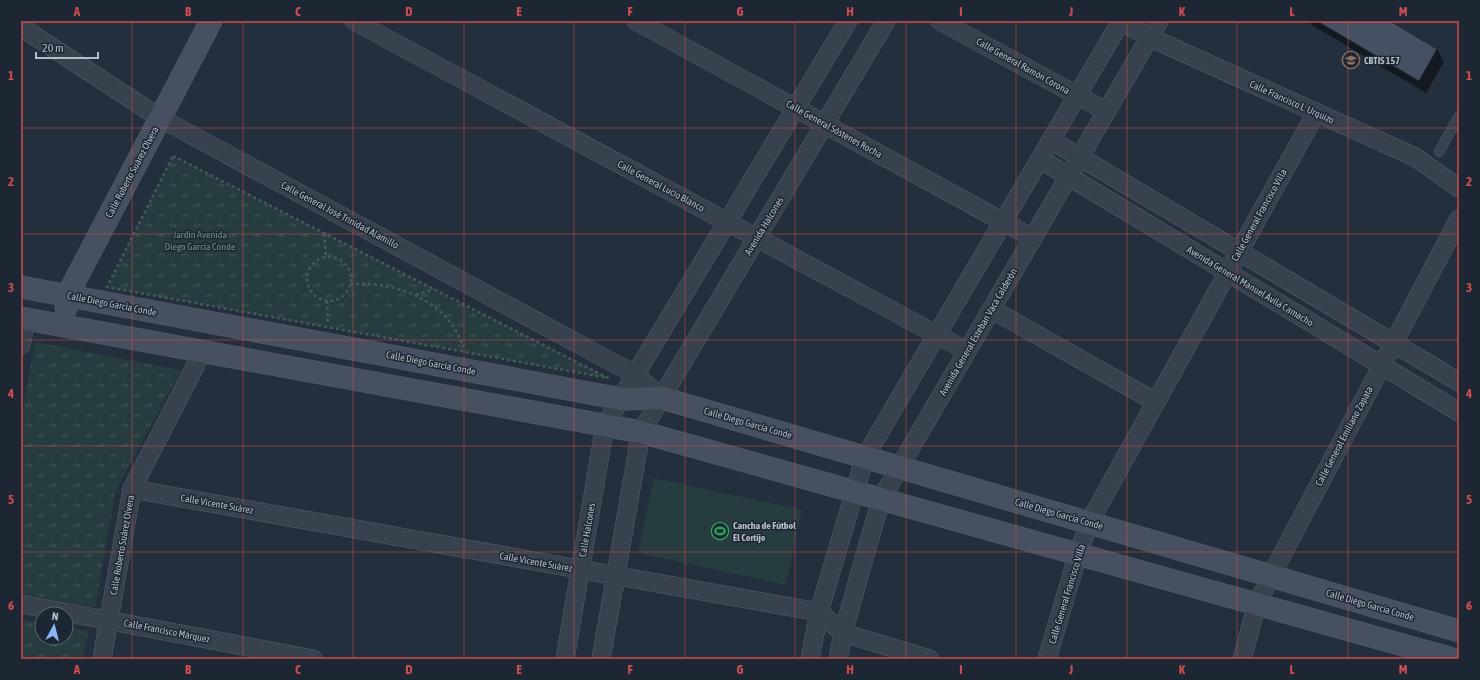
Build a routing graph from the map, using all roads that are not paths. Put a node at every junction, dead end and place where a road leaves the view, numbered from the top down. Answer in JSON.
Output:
{"nodes":[{"id":1,"x":211,"y":21,"type":"edge"},
{"id":2,"x":354,"y":21,"type":"edge"},
{"id":3,"x":636,"y":21,"type":"edge"},
{"id":4,"x":848,"y":21,"type":"edge"},
{"id":5,"x":886,"y":21,"type":"edge"},
{"id":6,"x":940,"y":21,"type":"edge"},
{"id":7,"x":1159,"y":21,"type":"edge"},
{"id":8,"x":1121,"y":22,"type":"edge"},
{"id":9,"x":21,"y":27,"type":"edge"},
{"id":10,"x":1150,"y":37,"type":"junction"},
{"id":11,"x":1077,"y":96,"type":"junction"},
{"id":12,"x":796,"y":108,"type":"junction"},
{"id":13,"x":1106,"y":111,"type":"junction"},
{"id":14,"x":1316,"y":113,"type":"junction"},
{"id":15,"x":1459,"y":116,"type":"edge"},
{"id":16,"x":160,"y":118,"type":"junction"},
{"id":17,"x":825,"y":124,"type":"junction"},
{"id":18,"x":1051,"y":140,"type":"junction"},
{"id":19,"x":1438,"y":152,"type":"dead end"},
{"id":20,"x":1080,"y":157,"type":"junction"},
{"id":21,"x":1040,"y":160,"type":"junction"},
{"id":22,"x":1068,"y":177,"type":"junction"},
{"id":23,"x":1459,"y":188,"type":"edge"},
{"id":24,"x":1459,"y":219,"type":"edge"},
{"id":25,"x":728,"y":222,"type":"junction"},
{"id":26,"x":1003,"y":222,"type":"junction"},
{"id":27,"x":757,"y":238,"type":"junction"},
{"id":28,"x":1033,"y":238,"type":"junction"},
{"id":29,"x":1239,"y":252,"type":"junction"},
{"id":30,"x":1228,"y":272,"type":"junction"},
{"id":31,"x":21,"y":287,"type":"edge"},
{"id":32,"x":67,"y":296,"type":"junction"},
{"id":33,"x":991,"y":309,"type":"junction"},
{"id":34,"x":23,"y":318,"type":"edge"},
{"id":35,"x":63,"y":325,"type":"junction"},
{"id":36,"x":937,"y":335,"type":"junction"},
{"id":37,"x":1393,"y":343,"type":"junction"},
{"id":38,"x":21,"y":345,"type":"edge"},
{"id":39,"x":203,"y":351,"type":"junction"},
{"id":40,"x":967,"y":351,"type":"junction"},
{"id":41,"x":1381,"y":365,"type":"junction"},
{"id":42,"x":636,"y":374,"type":"junction"},
{"id":43,"x":1459,"y":382,"type":"edge"},
{"id":44,"x":662,"y":398,"type":"junction"},
{"id":45,"x":621,"y":399,"type":"junction"},
{"id":46,"x":1156,"y":402,"type":"junction"},
{"id":47,"x":1459,"y":412,"type":"edge"},
{"id":48,"x":605,"y":425,"type":"junction"},
{"id":49,"x":641,"y":432,"type":"junction"},
{"id":50,"x":864,"y":457,"type":"junction"},
{"id":51,"x":899,"y":467,"type":"junction"},
{"id":52,"x":132,"y":489,"type":"junction"},
{"id":53,"x":854,"y":492,"type":"junction"},
{"id":54,"x":882,"y":499,"type":"junction"},
{"id":55,"x":1090,"y":523,"type":"junction"},
{"id":56,"x":1078,"y":554,"type":"junction"},
{"id":57,"x":580,"y":570,"type":"junction"},
{"id":58,"x":616,"y":576,"type":"junction"},
{"id":59,"x":1271,"y":576,"type":"junction"},
{"id":60,"x":21,"y":604,"type":"edge"},
{"id":61,"x":1257,"y":604,"type":"junction"},
{"id":62,"x":819,"y":612,"type":"junction"},
{"id":63,"x":109,"y":620,"type":"junction"},
{"id":64,"x":1459,"y":631,"type":"edge"},
{"id":65,"x":842,"y":633,"type":"junction"},
{"id":66,"x":102,"y":659,"type":"edge"},
{"id":67,"x":313,"y":659,"type":"edge"},
{"id":68,"x":565,"y":659,"type":"edge"},
{"id":69,"x":601,"y":659,"type":"edge"},
{"id":70,"x":810,"y":659,"type":"edge"},
{"id":71,"x":838,"y":659,"type":"edge"},
{"id":72,"x":930,"y":659,"type":"edge"},
{"id":73,"x":1047,"y":659,"type":"edge"},
{"id":74,"x":1242,"y":659,"type":"edge"},
{"id":75,"x":1453,"y":659,"type":"edge"}],
"edges":[{"from":1,"to":16,"type":"street","name":"Calle Roberto Suárez Olvera"},
{"from":2,"to":25,"type":"street","name":"Calle General Lucio Blanco"},
{"from":3,"to":12,"type":"street","name":"Calle General Sóstenes Rocha"},
{"from":4,"to":12,"type":"street"},
{"from":5,"to":17,"type":"street","name":"Avenida Halcones"},
{"from":6,"to":11,"type":"street","name":"Calle General Ramón Corona"},
{"from":7,"to":10,"type":"street","name":"Avenida General Esteban Vaca Calderón"},
{"from":8,"to":10,"type":"street","name":"Calle Francisco L. Urquizo"},
{"from":8,"to":11,"type":"street"},
{"from":9,"to":16,"type":"street","name":"Calle General José Trinidad Alamillo"},
{"from":10,"to":13,"type":"street","name":"Avenida General Esteban Vaca Calderón"},
{"from":10,"to":14,"type":"street","name":"Calle Francisco L. Urquizo"},
{"from":11,"to":13,"type":"street","name":"Calle General Ramón Corona"},
{"from":11,"to":18,"type":"street"},
{"from":12,"to":17,"type":"street","name":"Calle General Sóstenes Rocha"},
{"from":12,"to":25,"type":"street"},
{"from":13,"to":20,"type":"street","name":"Avenida General Esteban Vaca Calderón"},
{"from":14,"to":23,"type":"street","name":"Calle Francisco L. Urquizo"},
{"from":14,"to":29,"type":"street","name":"Calle General Francisco Villa"},
{"from":15,"to":19,"type":"lane"},
{"from":16,"to":32,"type":"street","name":"Calle Roberto Suárez Olvera"},
{"from":16,"to":42,"type":"street","name":"Calle General José Trinidad Alamillo"},
{"from":17,"to":26,"type":"street","name":"Calle General Sóstenes Rocha"},
{"from":17,"to":27,"type":"street","name":"Avenida Halcones"},
{"from":18,"to":20,"type":"street"},
{"from":18,"to":21,"type":"street"},
{"from":20,"to":22,"type":"street","name":"Avenida General Esteban Vaca Calderón"},
{"from":20,"to":29,"type":"street"},
{"from":21,"to":22,"type":"street","name":"Avenida General Manuel Ávila Camacho"},
{"from":21,"to":26,"type":"street"},
{"from":22,"to":28,"type":"street","name":"Avenida General Esteban Vaca Calderón"},
{"from":22,"to":30,"type":"street","name":"Avenida General Manuel Ávila Camacho"},
{"from":24,"to":37,"type":"street","name":"Calle General Emiliano Zapata"},
{"from":25,"to":27,"type":"street","name":"Calle General Lucio Blanco"},
{"from":25,"to":42,"type":"street"},
{"from":26,"to":28,"type":"street","name":"Calle General Sóstenes Rocha"},
{"from":26,"to":36,"type":"street"},
{"from":27,"to":36,"type":"street","name":"Calle General Lucio Blanco"},
{"from":27,"to":44,"type":"street","name":"Avenida Halcones"},
{"from":28,"to":33,"type":"street","name":"Avenida General Esteban Vaca Calderón"},
{"from":29,"to":30,"type":"street","name":"Calle General Francisco Villa"},
{"from":29,"to":37,"type":"street"},
{"from":30,"to":41,"type":"street","name":"Avenida General Manuel Ávila Camacho"},
{"from":30,"to":46,"type":"street","name":"Calle General Francisco Villa"},
{"from":31,"to":32,"type":"street","name":"Calle Diego García Conde"},
{"from":32,"to":35,"type":"street","name":"Calle Roberto Suárez Olvera"},
{"from":32,"to":45,"type":"street","name":"Calle Diego García Conde"},
{"from":33,"to":40,"type":"street","name":"Avenida General Esteban Vaca Calderón"},
{"from":33,"to":46,"type":"street"},
{"from":34,"to":35,"type":"street"},
{"from":34,"to":38,"type":"street"},
{"from":35,"to":39,"type":"street"},
{"from":36,"to":40,"type":"street","name":"Calle General Lucio Blanco"},
{"from":36,"to":50,"type":"street"},
{"from":37,"to":41,"type":"street","name":"Calle General Emiliano Zapata"},
{"from":37,"to":43,"type":"street"},
{"from":39,"to":48,"type":"street"},
{"from":39,"to":52,"type":"street","name":"Calle Roberto Suárez Olvera"},
{"from":40,"to":51,"type":"street","name":"Avenida General Esteban Vaca Calderón"},
{"from":41,"to":47,"type":"street","name":"Avenida General Manuel Ávila Camacho"},
{"from":41,"to":59,"type":"street","name":"Calle General Emiliano Zapata"},
{"from":42,"to":44,"type":"street","name":"Calle General José Trinidad Alamillo"},
{"from":42,"to":45,"type":"street"},
{"from":44,"to":45,"type":"street","name":"Calle Diego García Conde"},
{"from":44,"to":49,"type":"street","name":"Avenida Halcones"},
{"from":44,"to":50,"type":"street","name":"Calle Diego García Conde"},
{"from":45,"to":48,"type":"street"},
{"from":46,"to":55,"type":"street","name":"Calle General Francisco Villa"},
{"from":48,"to":49,"type":"street"},
{"from":48,"to":57,"type":"street","name":"Calle Halcones"},
{"from":49,"to":53,"type":"street"},
{"from":49,"to":58,"type":"street"},
{"from":50,"to":51,"type":"street","name":"Calle Diego García Conde"},
{"from":50,"to":53,"type":"street"},
{"from":51,"to":54,"type":"street","name":"Avenida General Esteban Vaca Calderón"},
{"from":51,"to":55,"type":"street","name":"Calle Diego García Conde"},
{"from":52,"to":57,"type":"street","name":"Calle Vicente Suárez"},
{"from":52,"to":63,"type":"street","name":"Calle Roberto Suárez Olvera"},
{"from":53,"to":54,"type":"street"},
{"from":53,"to":62,"type":"street"},
{"from":54,"to":56,"type":"street"},
{"from":54,"to":65,"type":"street","name":"Avenida General Esteban Vaca Calderón"},
{"from":55,"to":56,"type":"street","name":"Calle General Francisco Villa"},
{"from":55,"to":59,"type":"street","name":"Calle Diego García Conde"},
{"from":56,"to":61,"type":"street"},
{"from":56,"to":73,"type":"street","name":"Calle General Francisco Villa"},
{"from":57,"to":58,"type":"street","name":"Calle Vicente Suárez"},
{"from":57,"to":68,"type":"street","name":"Calle Halcones"},
{"from":58,"to":62,"type":"street","name":"Calle Vicente Suárez"},
{"from":58,"to":69,"type":"street"},
{"from":59,"to":61,"type":"street","name":"Calle General Emiliano Zapata"},
{"from":59,"to":64,"type":"street","name":"Calle Diego García Conde"},
{"from":60,"to":63,"type":"street","name":"Calle Francisco Márquez"},
{"from":61,"to":74,"type":"street","name":"Calle General Emiliano Zapata"},
{"from":61,"to":75,"type":"street"},
{"from":62,"to":65,"type":"street"},
{"from":62,"to":70,"type":"street"},
{"from":63,"to":66,"type":"street","name":"Calle Roberto Suárez Olvera"},
{"from":63,"to":67,"type":"street","name":"Calle Francisco Márquez"},
{"from":65,"to":71,"type":"street","name":"Avenida General Esteban Vaca Calderón"},
{"from":65,"to":72,"type":"street"}]}
